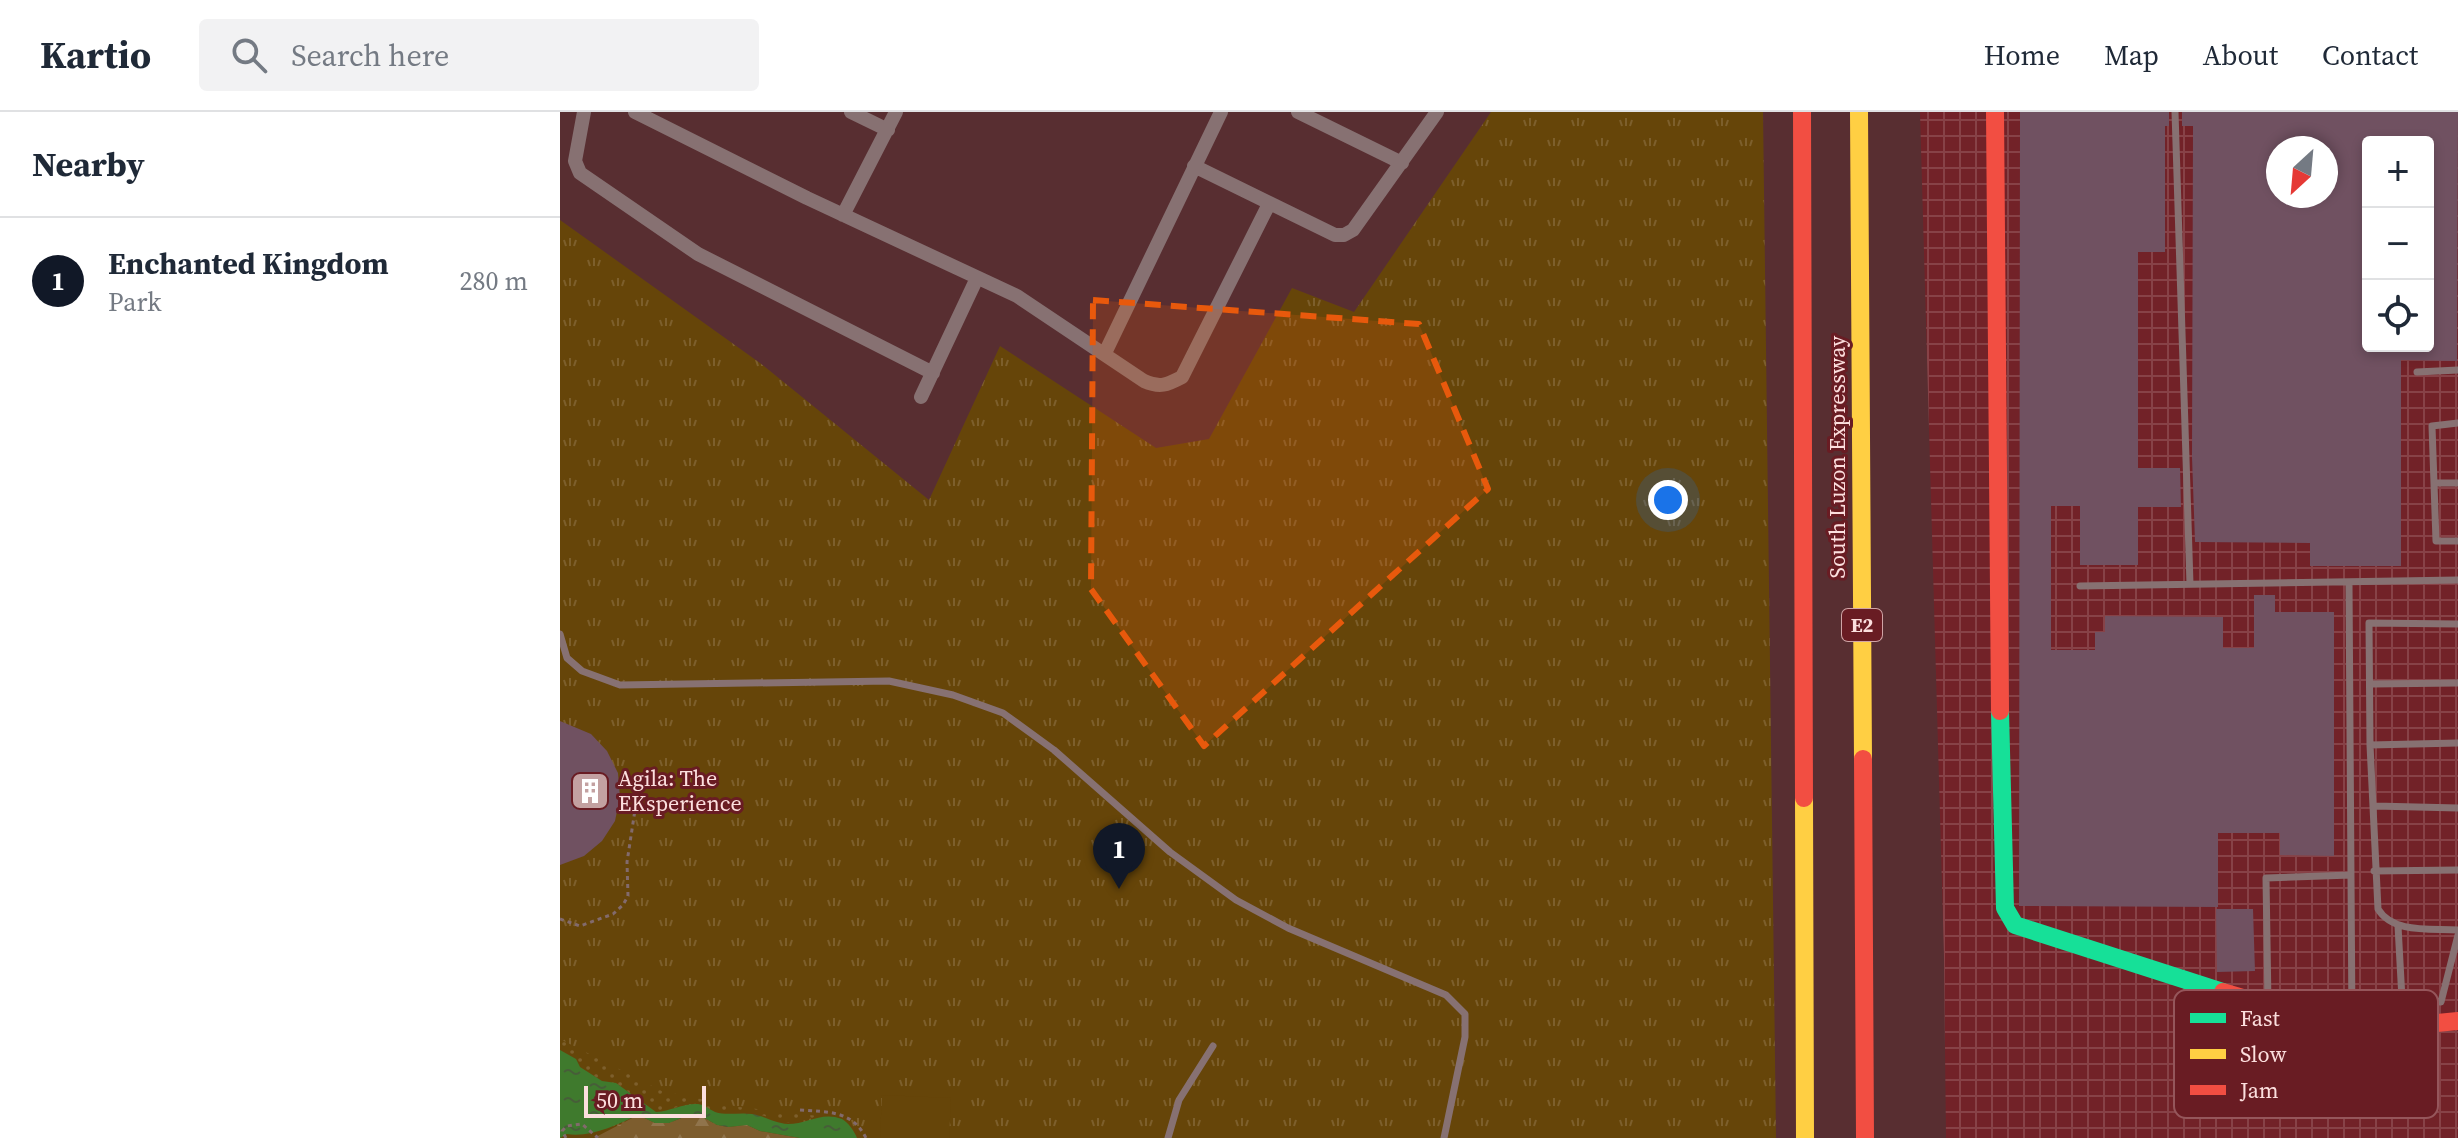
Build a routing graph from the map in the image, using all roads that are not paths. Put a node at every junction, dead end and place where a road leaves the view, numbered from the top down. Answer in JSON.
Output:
{"nodes":[{"id":1,"x":584,"y":112,"type":"edge"},
{"id":2,"x":635,"y":112,"type":"edge"},
{"id":3,"x":851,"y":112,"type":"edge"},
{"id":4,"x":896,"y":112,"type":"edge"},
{"id":5,"x":1221,"y":112,"type":"edge"},
{"id":6,"x":1298,"y":112,"type":"edge"},
{"id":7,"x":1437,"y":112,"type":"edge"},
{"id":8,"x":1802,"y":112,"type":"edge"},
{"id":9,"x":1859,"y":112,"type":"edge"},
{"id":10,"x":1995,"y":112,"type":"edge"},
{"id":11,"x":2175,"y":112,"type":"edge"},
{"id":12,"x":888,"y":130,"type":"junction"},
{"id":13,"x":1402,"y":163,"type":"junction"},
{"id":14,"x":1194,"y":166,"type":"junction"},
{"id":15,"x":1269,"y":204,"type":"junction"},
{"id":16,"x":843,"y":215,"type":"junction"},
{"id":17,"x":977,"y":278,"type":"junction"},
{"id":18,"x":1105,"y":353,"type":"junction"},
{"id":19,"x":2458,"y":370,"type":"edge"},
{"id":20,"x":2417,"y":372,"type":"dead end"},
{"id":21,"x":933,"y":373,"type":"junction"},
{"id":22,"x":921,"y":397,"type":"dead end"},
{"id":23,"x":2458,"y":423,"type":"edge"},
{"id":24,"x":2434,"y":483,"type":"junction"},
{"id":25,"x":2458,"y":483,"type":"edge"},
{"id":26,"x":2458,"y":541,"type":"edge"},
{"id":27,"x":2458,"y":580,"type":"edge"},
{"id":28,"x":2349,"y":583,"type":"junction"},
{"id":29,"x":2190,"y":584,"type":"junction"},
{"id":30,"x":2080,"y":586,"type":"dead end"},
{"id":31,"x":2458,"y":624,"type":"edge"},
{"id":32,"x":560,"y":634,"type":"edge"},
{"id":33,"x":2458,"y":683,"type":"edge"},
{"id":34,"x":2372,"y":684,"type":"junction"},
{"id":35,"x":2458,"y":743,"type":"edge"},
{"id":36,"x":2370,"y":745,"type":"junction"},
{"id":37,"x":2375,"y":806,"type":"junction"},
{"id":38,"x":2458,"y":808,"type":"edge"},
{"id":39,"x":2458,"y":870,"type":"edge"},
{"id":40,"x":2374,"y":871,"type":"junction"},
{"id":41,"x":2351,"y":875,"type":"junction"},
{"id":42,"x":2398,"y":926,"type":"junction"},
{"id":43,"x":2458,"y":933,"type":"edge"},
{"id":44,"x":2216,"y":990,"type":"edge"},
{"id":45,"x":2268,"y":990,"type":"edge"},
{"id":46,"x":2352,"y":990,"type":"edge"},
{"id":47,"x":2402,"y":990,"type":"edge"},
{"id":48,"x":2438,"y":1002,"type":"edge"},
{"id":49,"x":2458,"y":1021,"type":"edge"},
{"id":50,"x":2438,"y":1023,"type":"edge"},
{"id":51,"x":1213,"y":1046,"type":"dead end"},
{"id":52,"x":1168,"y":1138,"type":"edge"},
{"id":53,"x":1444,"y":1138,"type":"edge"},
{"id":54,"x":1805,"y":1138,"type":"edge"},
{"id":55,"x":1865,"y":1138,"type":"edge"}],
"edges":[{"from":1,"to":21,"type":"street"},
{"from":2,"to":16,"type":"street"},
{"from":3,"to":12,"type":"street"},
{"from":4,"to":12,"type":"street"},
{"from":5,"to":14,"type":"street"},
{"from":6,"to":13,"type":"street"},
{"from":7,"to":13,"type":"street"},
{"from":8,"to":54,"type":"main road","name":"South Luzon Expressway"},
{"from":9,"to":55,"type":"main road","name":"South Luzon Expressway","number":"E2"},
{"from":10,"to":44,"type":"main road"},
{"from":11,"to":29,"type":"lane"},
{"from":12,"to":16,"type":"street"},
{"from":13,"to":15,"type":"street"},
{"from":14,"to":15,"type":"street"},
{"from":14,"to":18,"type":"street"},
{"from":15,"to":18,"type":"street"},
{"from":16,"to":17,"type":"street"},
{"from":17,"to":18,"type":"street"},
{"from":17,"to":21,"type":"street"},
{"from":19,"to":20,"type":"lane"},
{"from":21,"to":22,"type":"street"},
{"from":23,"to":24,"type":"lane"},
{"from":24,"to":25,"type":"lane"},
{"from":24,"to":26,"type":"lane"},
{"from":27,"to":28,"type":"lane"},
{"from":28,"to":29,"type":"lane"},
{"from":28,"to":41,"type":"lane"},
{"from":29,"to":30,"type":"lane"},
{"from":31,"to":34,"type":"lane"},
{"from":32,"to":53,"type":"lane"},
{"from":33,"to":34,"type":"lane"},
{"from":34,"to":36,"type":"lane"},
{"from":35,"to":36,"type":"lane"},
{"from":36,"to":37,"type":"lane"},
{"from":37,"to":38,"type":"lane"},
{"from":37,"to":40,"type":"lane"},
{"from":39,"to":40,"type":"lane"},
{"from":40,"to":42,"type":"lane"},
{"from":41,"to":45,"type":"lane"},
{"from":41,"to":46,"type":"lane"},
{"from":42,"to":43,"type":"lane"},
{"from":42,"to":47,"type":"lane"},
{"from":43,"to":48,"type":"lane"},
{"from":49,"to":50,"type":"main road"},
{"from":51,"to":52,"type":"lane"}]}
